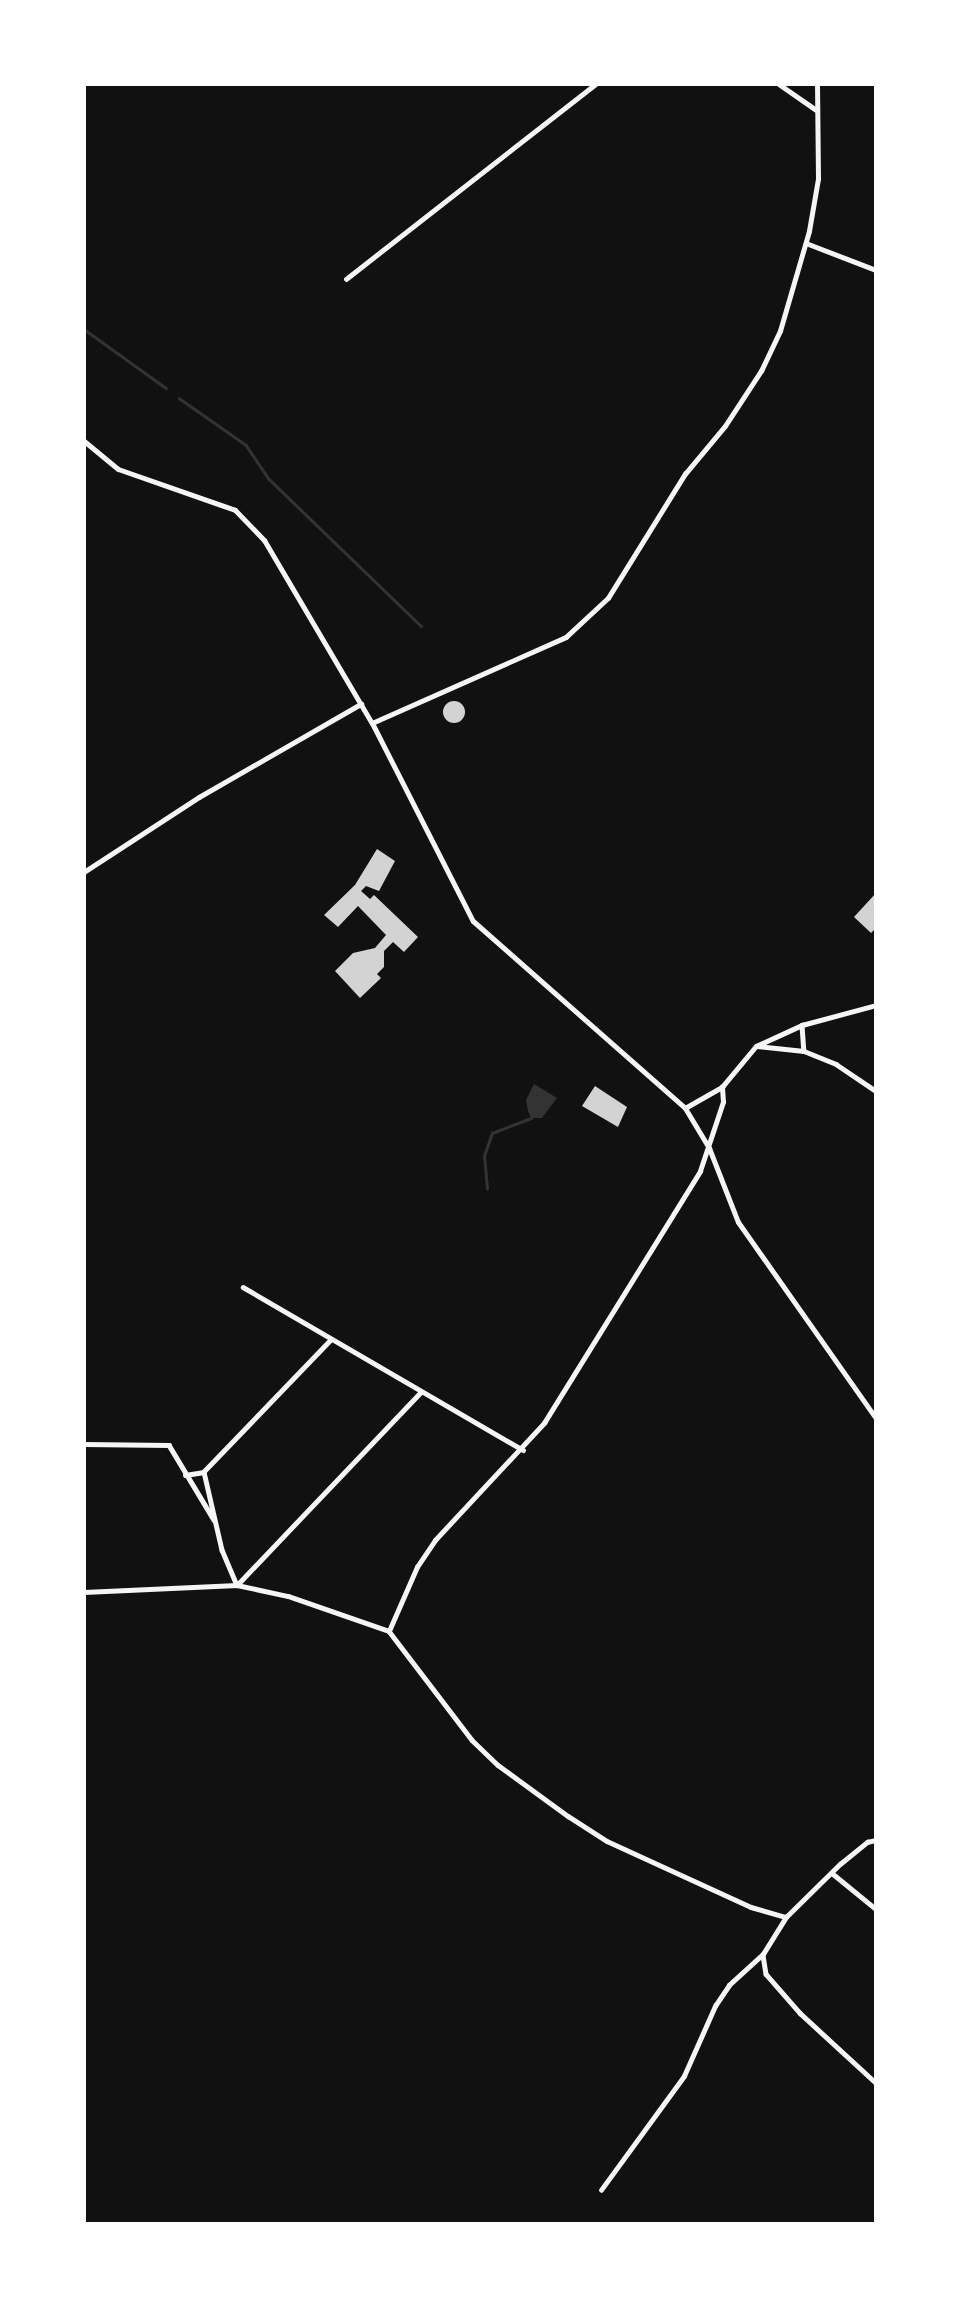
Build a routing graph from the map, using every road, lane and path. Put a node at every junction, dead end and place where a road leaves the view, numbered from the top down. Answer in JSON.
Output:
{"nodes":[{"id":1,"x":596,"y":84,"type":"edge"},
{"id":2,"x":779,"y":84,"type":"edge"},
{"id":3,"x":817,"y":84,"type":"edge"},
{"id":4,"x":816,"y":110,"type":"junction"},
{"id":5,"x":806,"y":243,"type":"junction"},
{"id":6,"x":876,"y":270,"type":"edge"},
{"id":7,"x":346,"y":279,"type":"dead end"},
{"id":8,"x":84,"y":441,"type":"edge"},
{"id":9,"x":362,"y":704,"type":"junction"},
{"id":10,"x":372,"y":723,"type":"junction"},
{"id":11,"x":84,"y":873,"type":"edge"},
{"id":12,"x":876,"y":1005,"type":"edge"},
{"id":13,"x":802,"y":1025,"type":"junction"},
{"id":14,"x":756,"y":1046,"type":"junction"},
{"id":15,"x":804,"y":1051,"type":"junction"},
{"id":16,"x":722,"y":1087,"type":"junction"},
{"id":17,"x":876,"y":1091,"type":"edge"},
{"id":18,"x":685,"y":1108,"type":"junction"},
{"id":19,"x":709,"y":1148,"type":"junction"},
{"id":20,"x":243,"y":1287,"type":"dead end"},
{"id":21,"x":331,"y":1340,"type":"junction"},
{"id":22,"x":420,"y":1393,"type":"junction"},
{"id":23,"x":876,"y":1418,"type":"edge"},
{"id":24,"x":84,"y":1444,"type":"edge"},
{"id":25,"x":523,"y":1450,"type":"junction"},
{"id":26,"x":204,"y":1472,"type":"junction"},
{"id":27,"x":186,"y":1475,"type":"junction"},
{"id":28,"x":216,"y":1524,"type":"junction"},
{"id":29,"x":237,"y":1585,"type":"junction"},
{"id":30,"x":84,"y":1592,"type":"edge"},
{"id":31,"x":389,"y":1631,"type":"junction"},
{"id":32,"x":876,"y":1840,"type":"edge"},
{"id":33,"x":832,"y":1873,"type":"junction"},
{"id":34,"x":876,"y":1909,"type":"edge"},
{"id":35,"x":786,"y":1917,"type":"junction"},
{"id":36,"x":762,"y":1954,"type":"junction"},
{"id":37,"x":876,"y":2083,"type":"edge"},
{"id":38,"x":601,"y":2190,"type":"dead end"}],
"edges":[{"from":1,"to":7,"type":"street"},
{"from":2,"to":4,"type":"street"},
{"from":3,"to":4,"type":"street"},
{"from":4,"to":5,"type":"street"},
{"from":5,"to":6,"type":"street"},
{"from":5,"to":10,"type":"street"},
{"from":8,"to":9,"type":"street"},
{"from":9,"to":10,"type":"street"},
{"from":9,"to":11,"type":"street"},
{"from":10,"to":18,"type":"street"},
{"from":12,"to":13,"type":"street"},
{"from":13,"to":14,"type":"street"},
{"from":13,"to":15,"type":"street"},
{"from":14,"to":15,"type":"street"},
{"from":14,"to":16,"type":"street"},
{"from":15,"to":17,"type":"street"},
{"from":16,"to":18,"type":"street"},
{"from":16,"to":19,"type":"street"},
{"from":18,"to":19,"type":"street"},
{"from":19,"to":23,"type":"street"},
{"from":19,"to":25,"type":"street"},
{"from":20,"to":21,"type":"street"},
{"from":21,"to":22,"type":"street"},
{"from":21,"to":26,"type":"street"},
{"from":22,"to":25,"type":"street"},
{"from":22,"to":29,"type":"street"},
{"from":24,"to":27,"type":"street"},
{"from":25,"to":31,"type":"street"},
{"from":26,"to":27,"type":"street"},
{"from":26,"to":28,"type":"street"},
{"from":27,"to":28,"type":"street"},
{"from":28,"to":29,"type":"street"},
{"from":29,"to":30,"type":"street"},
{"from":29,"to":31,"type":"street"},
{"from":31,"to":35,"type":"street"},
{"from":32,"to":33,"type":"street"},
{"from":33,"to":34,"type":"street"},
{"from":33,"to":35,"type":"street"},
{"from":35,"to":36,"type":"street"},
{"from":36,"to":37,"type":"street"},
{"from":36,"to":38,"type":"street"}]}
